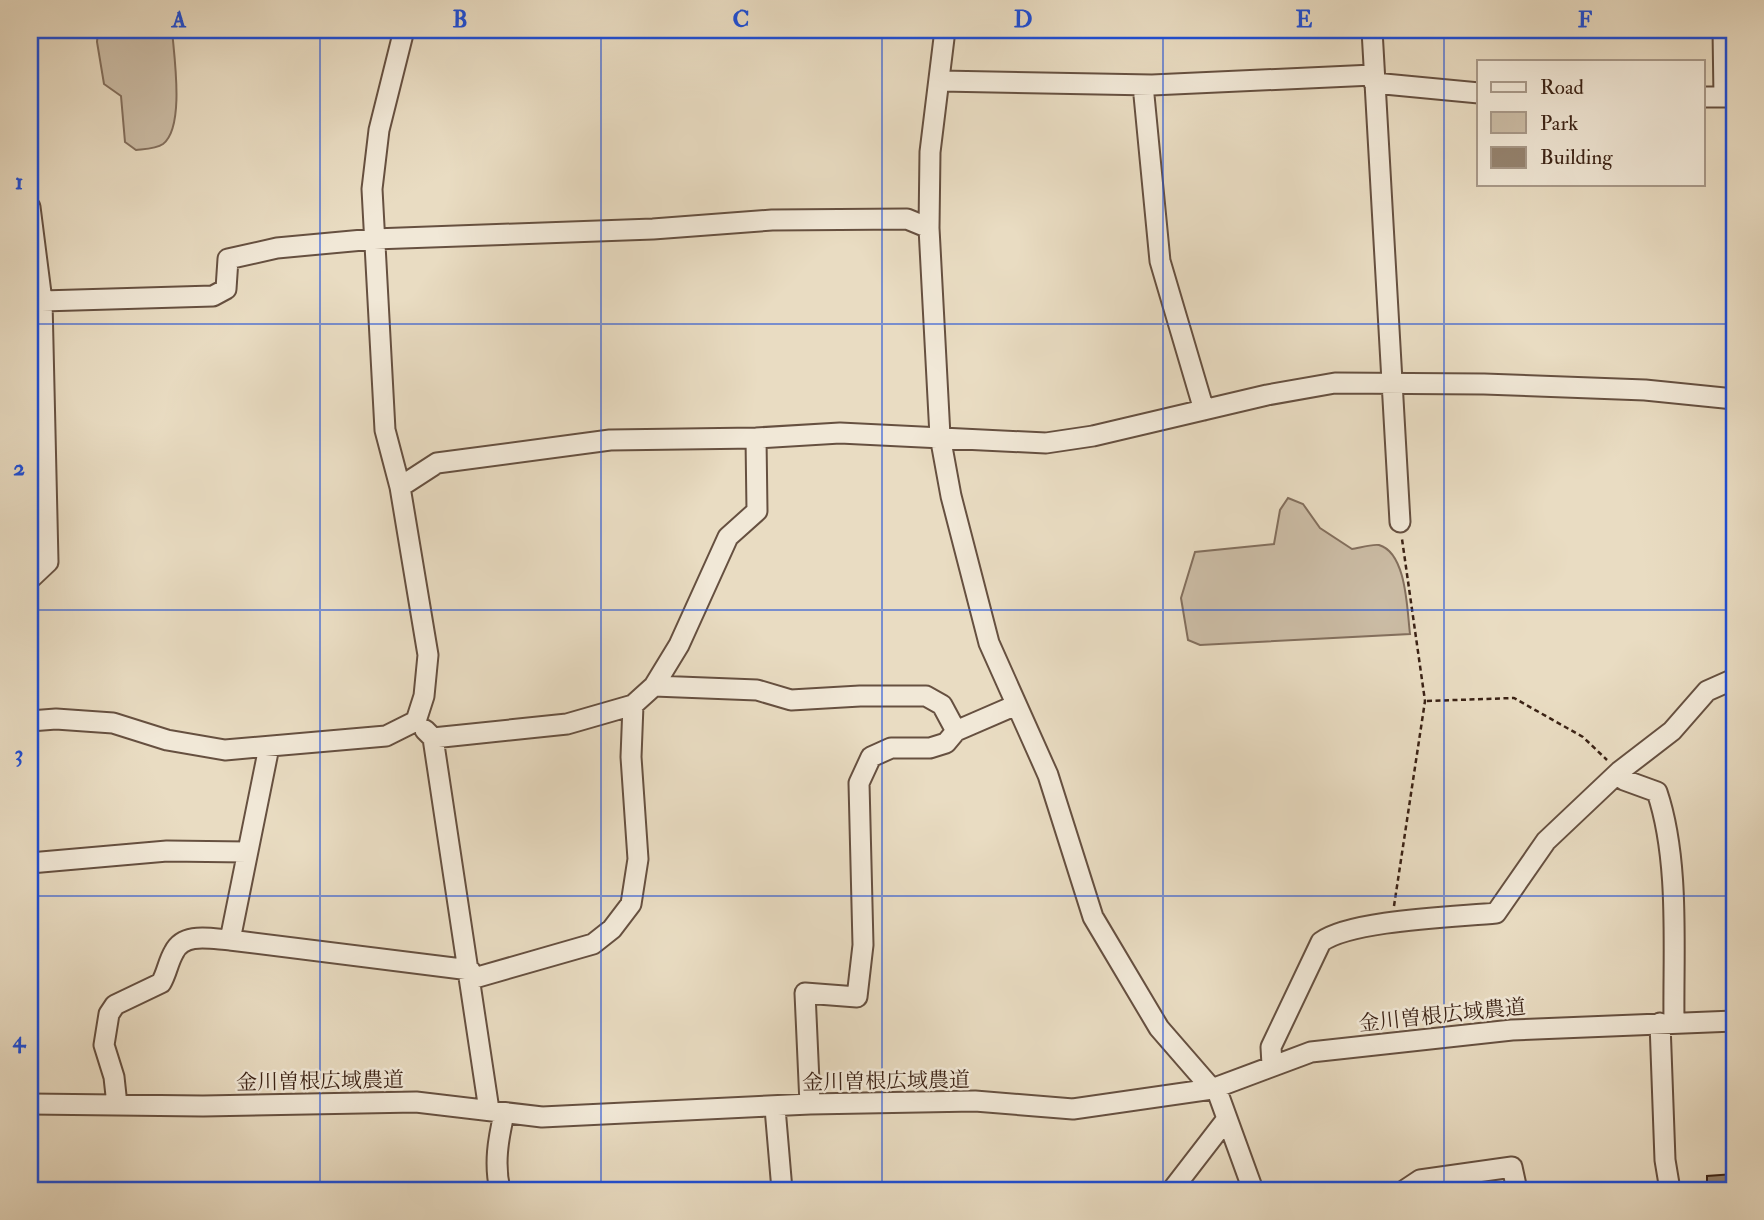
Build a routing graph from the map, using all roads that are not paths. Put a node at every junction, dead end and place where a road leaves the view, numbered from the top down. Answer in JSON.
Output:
{"nodes":[{"id":1,"x":404,"y":30,"type":"edge"},
{"id":2,"x":945,"y":30,"type":"edge"},
{"id":3,"x":1373,"y":30,"type":"edge"},
{"id":4,"x":1723,"y":30,"type":"edge"},
{"id":5,"x":1374,"y":79,"type":"junction"},
{"id":6,"x":941,"y":81,"type":"junction"},
{"id":7,"x":1143,"y":85,"type":"junction"},
{"id":8,"x":1477,"y":93,"type":"edge"},
{"id":9,"x":1704,"y":97,"type":"edge"},
{"id":10,"x":1729,"y":97,"type":"edge"},
{"id":11,"x":30,"y":207,"type":"edge"},
{"id":12,"x":929,"y":228,"type":"junction"},
{"id":13,"x":374,"y":239,"type":"junction"},
{"id":14,"x":42,"y":301,"type":"junction"},
{"id":15,"x":1390,"y":382,"type":"junction"},
{"id":16,"x":1734,"y":399,"type":"edge"},
{"id":17,"x":1204,"y":410,"type":"junction"},
{"id":18,"x":38,"y":420,"type":"edge"},
{"id":19,"x":940,"y":436,"type":"junction"},
{"id":20,"x":756,"y":438,"type":"junction"},
{"id":21,"x":400,"y":487,"type":"junction"},
{"id":22,"x":1400,"y":522,"type":"road end"},
{"id":23,"x":30,"y":579,"type":"edge"},
{"id":24,"x":1734,"y":679,"type":"edge"},
{"id":25,"x":654,"y":687,"type":"junction"},
{"id":26,"x":633,"y":705,"type":"junction"},
{"id":27,"x":1016,"y":705,"type":"junction"},
{"id":28,"x":30,"y":721,"type":"edge"},
{"id":29,"x":416,"y":721,"type":"junction"},
{"id":30,"x":956,"y":731,"type":"junction"},
{"id":31,"x":433,"y":738,"type":"junction"},
{"id":32,"x":269,"y":747,"type":"junction"},
{"id":33,"x":1620,"y":771,"type":"junction"},
{"id":34,"x":247,"y":852,"type":"junction"},
{"id":35,"x":30,"y":863,"type":"edge"},
{"id":36,"x":230,"y":940,"type":"junction"},
{"id":37,"x":470,"y":974,"type":"junction"},
{"id":38,"x":1734,"y":1021,"type":"edge"},
{"id":39,"x":1667,"y":1023,"type":"junction"},
{"id":40,"x":1272,"y":1065,"type":"junction"},
{"id":41,"x":1214,"y":1089,"type":"junction"},
{"id":42,"x":30,"y":1104,"type":"edge"},
{"id":43,"x":810,"y":1104,"type":"junction"},
{"id":44,"x":117,"y":1105,"type":"junction"},
{"id":45,"x":775,"y":1108,"type":"junction"},
{"id":46,"x":497,"y":1112,"type":"junction"},
{"id":47,"x":1226,"y":1120,"type":"junction"},
{"id":48,"x":500,"y":1190,"type":"edge"},
{"id":49,"x":782,"y":1190,"type":"edge"},
{"id":50,"x":1171,"y":1190,"type":"edge"},
{"id":51,"x":1253,"y":1190,"type":"edge"},
{"id":52,"x":1405,"y":1190,"type":"edge"},
{"id":53,"x":1517,"y":1190,"type":"edge"},
{"id":54,"x":1670,"y":1190,"type":"edge"}],
"edges":[{"from":1,"to":13,"type":"street"},
{"from":2,"to":6,"type":"street"},
{"from":3,"to":5,"type":"street"},
{"from":4,"to":10,"type":"street"},
{"from":5,"to":7,"type":"street"},
{"from":5,"to":8,"type":"street"},
{"from":5,"to":15,"type":"street"},
{"from":6,"to":7,"type":"street"},
{"from":6,"to":12,"type":"street"},
{"from":7,"to":17,"type":"street"},
{"from":9,"to":10,"type":"street"},
{"from":11,"to":14,"type":"street"},
{"from":12,"to":13,"type":"street"},
{"from":12,"to":19,"type":"street"},
{"from":13,"to":14,"type":"street"},
{"from":13,"to":21,"type":"street"},
{"from":14,"to":18,"type":"street"},
{"from":15,"to":16,"type":"street"},
{"from":15,"to":17,"type":"street"},
{"from":15,"to":22,"type":"street"},
{"from":17,"to":19,"type":"street"},
{"from":18,"to":23,"type":"street"},
{"from":19,"to":20,"type":"street"},
{"from":19,"to":27,"type":"street"},
{"from":20,"to":21,"type":"street"},
{"from":20,"to":25,"type":"street"},
{"from":21,"to":29,"type":"street"},
{"from":24,"to":33,"type":"street"},
{"from":25,"to":26,"type":"street"},
{"from":25,"to":30,"type":"street"},
{"from":26,"to":31,"type":"street"},
{"from":26,"to":37,"type":"street"},
{"from":27,"to":30,"type":"street"},
{"from":27,"to":41,"type":"street"},
{"from":28,"to":32,"type":"street"},
{"from":29,"to":31,"type":"street"},
{"from":29,"to":32,"type":"street"},
{"from":30,"to":43,"type":"street"},
{"from":31,"to":37,"type":"street"},
{"from":32,"to":34,"type":"street"},
{"from":33,"to":39,"type":"street"},
{"from":33,"to":40,"type":"street"},
{"from":34,"to":35,"type":"street"},
{"from":34,"to":36,"type":"street"},
{"from":36,"to":37,"type":"street"},
{"from":36,"to":44,"type":"street"},
{"from":37,"to":46,"type":"street"},
{"from":38,"to":39,"type":"street","name":"金川曽根広域農道"},
{"from":39,"to":40,"type":"street","name":"金川曽根広域農道"},
{"from":39,"to":54,"type":"street"},
{"from":40,"to":41,"type":"street","name":"金川曽根広域農道"},
{"from":41,"to":43,"type":"street","name":"金川曽根広域農道"},
{"from":41,"to":47,"type":"street"},
{"from":42,"to":44,"type":"street","name":"金川曽根広域農道"},
{"from":43,"to":45,"type":"street","name":"金川曽根広域農道"},
{"from":44,"to":46,"type":"street","name":"金川曽根広域農道"},
{"from":45,"to":46,"type":"street","name":"金川曽根広域農道"},
{"from":45,"to":49,"type":"street"},
{"from":46,"to":48,"type":"street"},
{"from":47,"to":50,"type":"street"},
{"from":47,"to":51,"type":"street"},
{"from":52,"to":53,"type":"street"}]}
